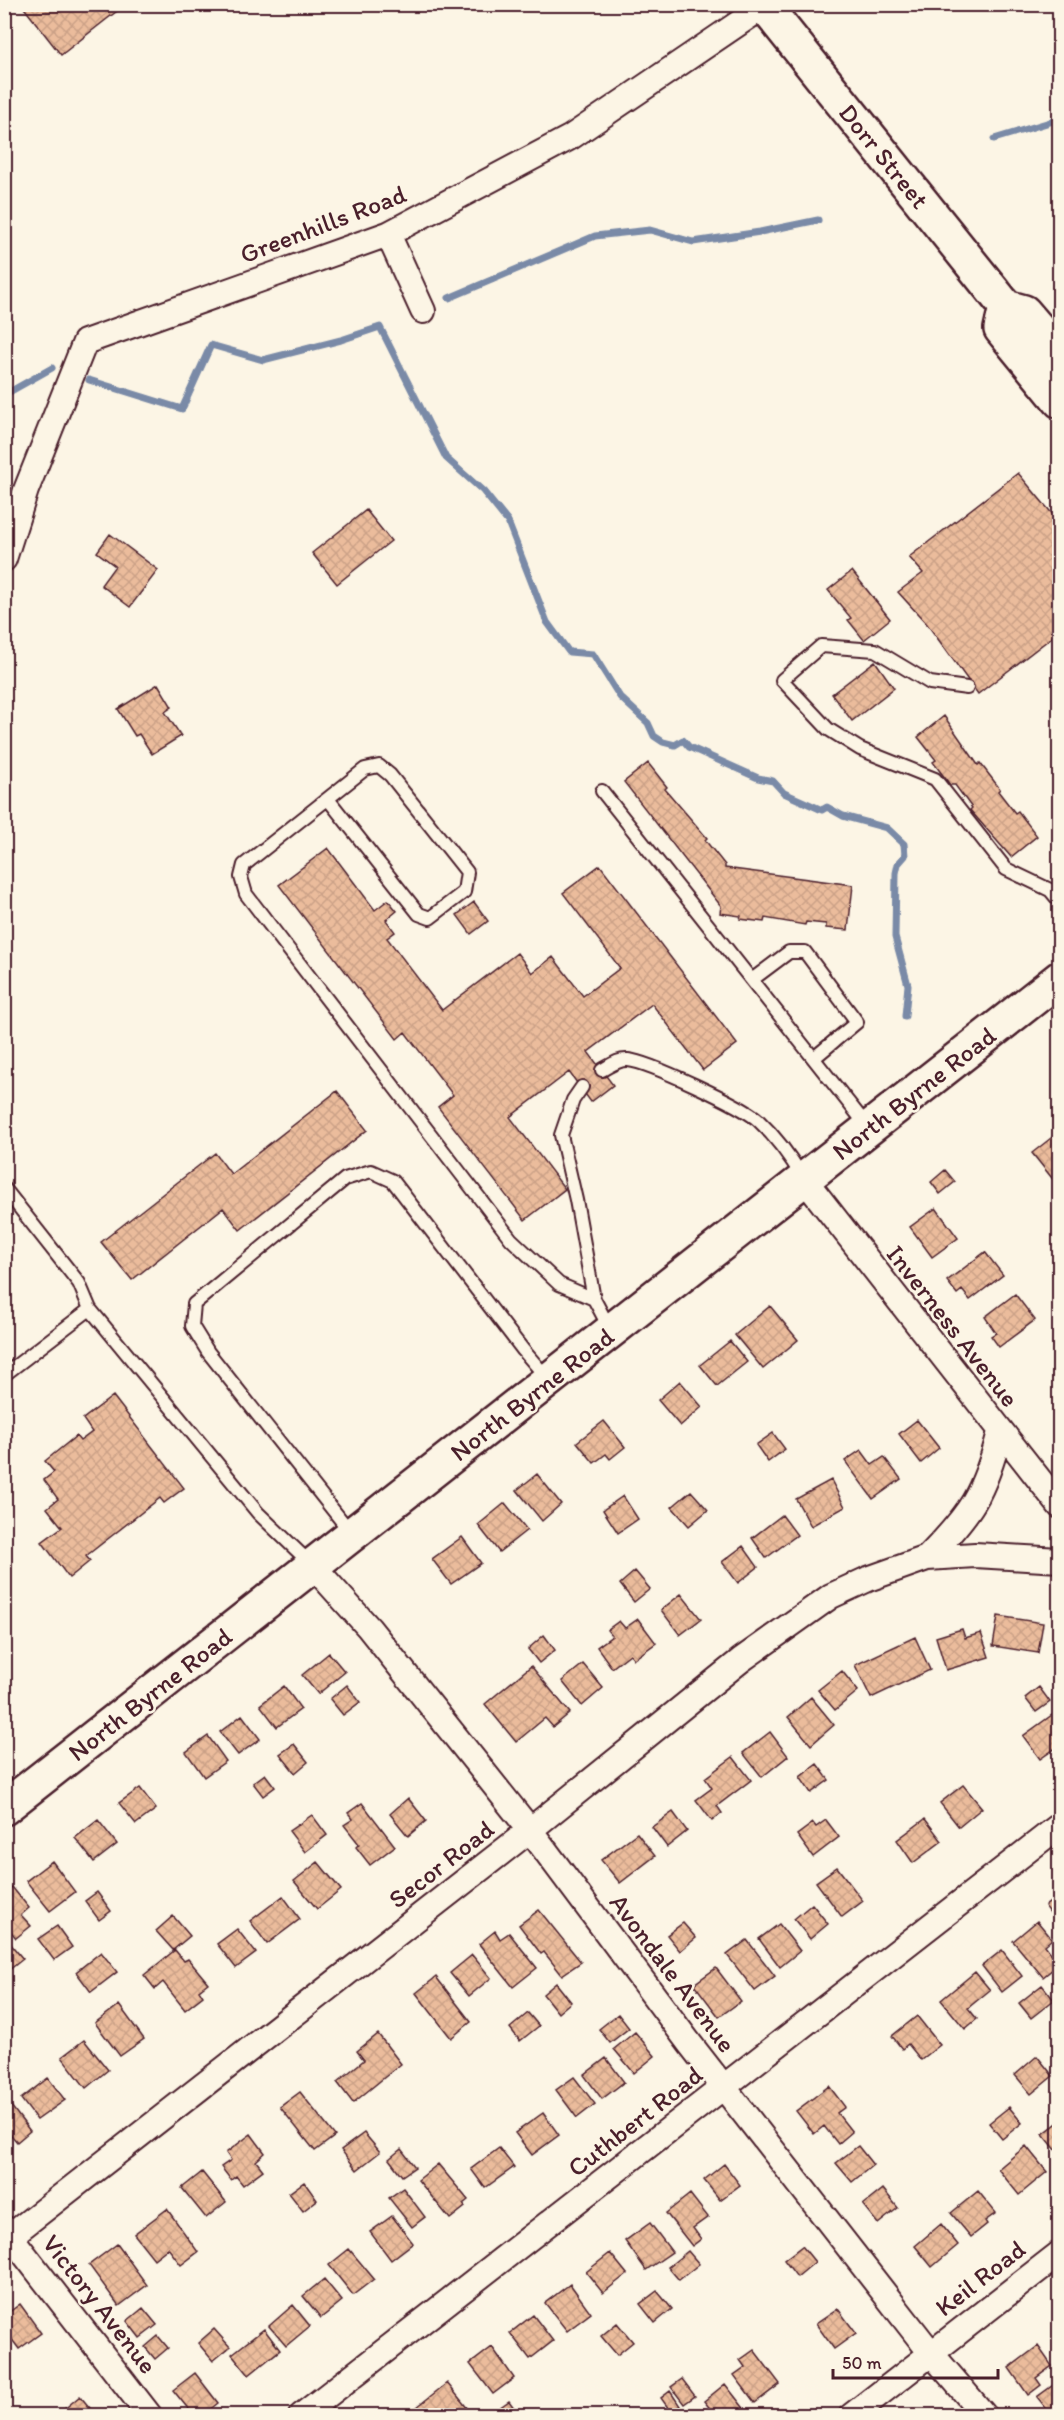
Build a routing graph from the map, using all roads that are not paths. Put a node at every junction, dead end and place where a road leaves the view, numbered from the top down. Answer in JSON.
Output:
{"nodes":[{"id":1,"x":763,"y":5,"type":"edge"},
{"id":2,"x":388,"y":234,"type":"junction"},
{"id":3,"x":1006,"y":308,"type":"junction"},
{"id":4,"x":423,"y":311,"type":"dead end"},
{"id":5,"x":1059,"y":354,"type":"edge"},
{"id":6,"x":1059,"y":401,"type":"edge"},
{"id":7,"x":4,"y":559,"type":"edge"},
{"id":8,"x":967,"y":688,"type":"dead end"},
{"id":9,"x":602,"y":791,"type":"dead end"},
{"id":10,"x":328,"y":799,"type":"junction"},
{"id":11,"x":1059,"y":902,"type":"edge"},
{"id":12,"x":1059,"y":978,"type":"edge"},
{"id":13,"x":753,"y":979,"type":"junction"},
{"id":14,"x":814,"y":1058,"type":"junction"},
{"id":15,"x":602,"y":1070,"type":"dead end"},
{"id":16,"x":582,"y":1087,"type":"dead end"},
{"id":17,"x":869,"y":1128,"type":"junction"},
{"id":18,"x":804,"y":1179,"type":"junction"},
{"id":19,"x":4,"y":1188,"type":"edge"},
{"id":20,"x":594,"y":1299,"type":"junction"},
{"id":21,"x":90,"y":1309,"type":"junction"},
{"id":22,"x":612,"y":1331,"type":"junction"},
{"id":23,"x":4,"y":1376,"type":"edge"},
{"id":24,"x":549,"y":1380,"type":"junction"},
{"id":25,"x":1000,"y":1432,"type":"junction"},
{"id":26,"x":1059,"y":1506,"type":"edge"},
{"id":27,"x":354,"y":1535,"type":"junction"},
{"id":28,"x":927,"y":1558,"type":"junction"},
{"id":29,"x":1059,"y":1560,"type":"edge"},
{"id":30,"x":314,"y":1567,"type":"junction"},
{"id":31,"x":4,"y":1808,"type":"edge"},
{"id":32,"x":1059,"y":1825,"type":"edge"},
{"id":33,"x":530,"y":1830,"type":"junction"},
{"id":34,"x":725,"y":2087,"type":"junction"},
{"id":35,"x":6,"y":2235,"type":"edge"},
{"id":36,"x":1059,"y":2253,"type":"edge"},
{"id":37,"x":931,"y":2353,"type":"junction"},
{"id":38,"x":150,"y":2415,"type":"edge"},
{"id":39,"x":301,"y":2415,"type":"edge"},
{"id":40,"x":851,"y":2415,"type":"edge"},
{"id":41,"x":985,"y":2415,"type":"edge"}],
"edges":[{"from":1,"to":2,"type":"street","name":"Greenhills Road"},
{"from":1,"to":3,"type":"main road","name":"Dorr Street"},
{"from":2,"to":4,"type":"street"},
{"from":2,"to":7,"type":"street","name":"Greenhills Road"},
{"from":3,"to":5,"type":"main road","name":"Dorr Street"},
{"from":3,"to":6,"type":"main road"},
{"from":8,"to":11,"type":"lane"},
{"from":9,"to":13,"type":"lane"},
{"from":10,"to":10,"type":"lane"},
{"from":10,"to":20,"type":"lane"},
{"from":12,"to":17,"type":"main road","name":"North Byrne Road"},
{"from":13,"to":14,"type":"lane"},
{"from":13,"to":14,"type":"lane"},
{"from":14,"to":17,"type":"lane"},
{"from":15,"to":18,"type":"lane"},
{"from":16,"to":20,"type":"lane"},
{"from":17,"to":18,"type":"main road","name":"North Byrne Road"},
{"from":18,"to":22,"type":"main road","name":"North Byrne Road"},
{"from":18,"to":25,"type":"street","name":"Inverness Avenue"},
{"from":19,"to":21,"type":"lane"},
{"from":20,"to":22,"type":"lane"},
{"from":21,"to":23,"type":"lane"},
{"from":21,"to":30,"type":"lane"},
{"from":22,"to":24,"type":"main road","name":"North Byrne Road"},
{"from":24,"to":27,"type":"main road","name":"North Byrne Road"},
{"from":24,"to":27,"type":"lane"},
{"from":25,"to":26,"type":"street","name":"Inverness Avenue"},
{"from":25,"to":28,"type":"street","name":"Secor Road"},
{"from":27,"to":30,"type":"main road","name":"North Byrne Road"},
{"from":28,"to":29,"type":"street","name":"Secor Road"},
{"from":28,"to":33,"type":"street","name":"Secor Road"},
{"from":30,"to":31,"type":"main road","name":"North Byrne Road"},
{"from":30,"to":33,"type":"street","name":"Avondale Avenue"},
{"from":32,"to":34,"type":"street","name":"Cuthbert Road"},
{"from":33,"to":34,"type":"street","name":"Avondale Avenue"},
{"from":33,"to":35,"type":"street","name":"Secor Road"},
{"from":34,"to":37,"type":"street","name":"Avondale Avenue"},
{"from":34,"to":39,"type":"street","name":"Cuthbert Road"},
{"from":35,"to":38,"type":"street","name":"Victory Avenue"},
{"from":36,"to":37,"type":"street","name":"Keil Road"},
{"from":37,"to":40,"type":"street","name":"Keil Road"},
{"from":37,"to":41,"type":"street","name":"Avondale Avenue"}]}
